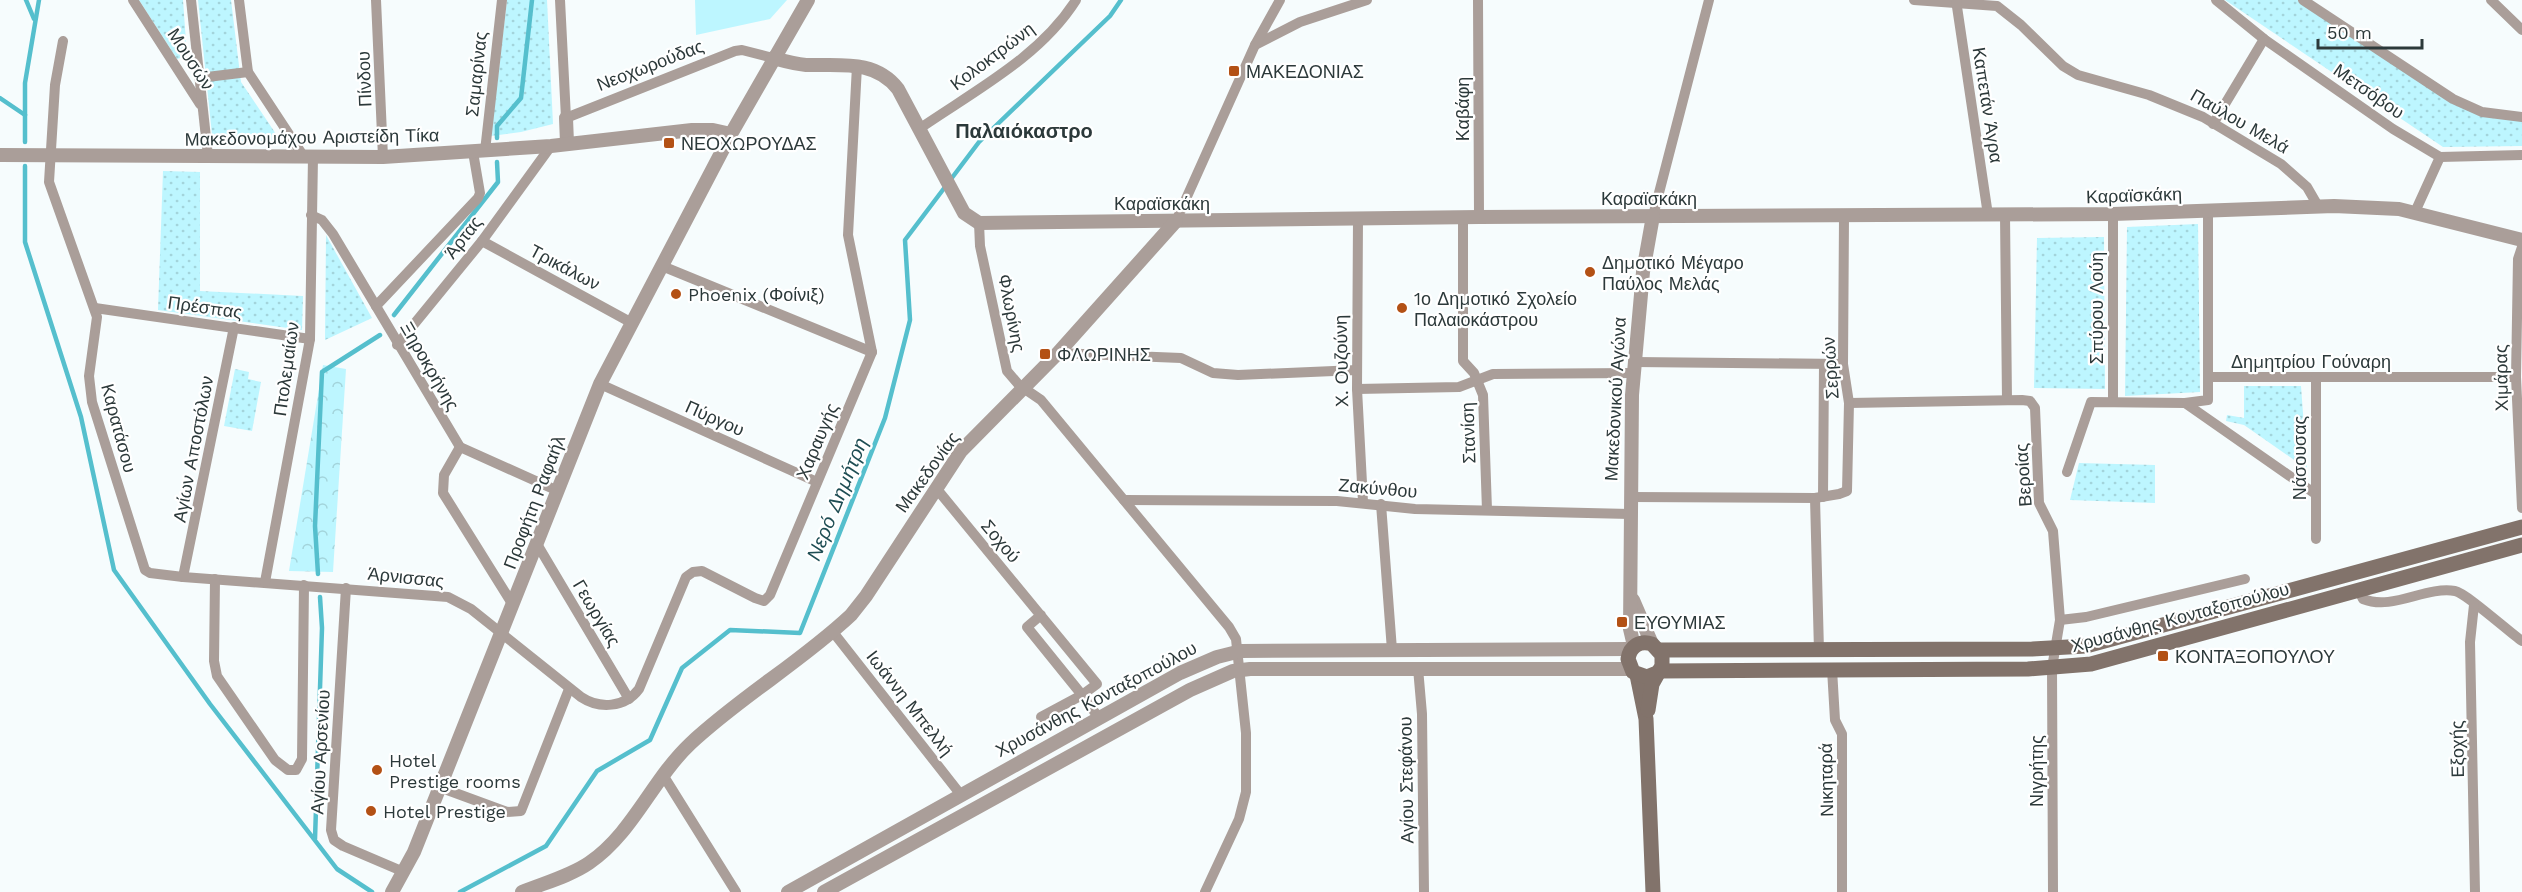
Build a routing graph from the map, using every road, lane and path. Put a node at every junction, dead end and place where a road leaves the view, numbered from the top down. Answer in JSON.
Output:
{"nodes":[{"id":1,"x":133,"y":0,"type":"edge"},
{"id":2,"x":191,"y":0,"type":"edge"},
{"id":3,"x":239,"y":0,"type":"edge"},
{"id":4,"x":376,"y":0,"type":"edge"},
{"id":5,"x":502,"y":0,"type":"edge"},
{"id":6,"x":560,"y":0,"type":"edge"},
{"id":7,"x":808,"y":0,"type":"edge"},
{"id":8,"x":1076,"y":0,"type":"edge"},
{"id":9,"x":1280,"y":0,"type":"edge"},
{"id":10,"x":1367,"y":0,"type":"edge"},
{"id":11,"x":1478,"y":0,"type":"edge"},
{"id":12,"x":1709,"y":0,"type":"edge"},
{"id":13,"x":1914,"y":0,"type":"edge"},
{"id":14,"x":2216,"y":0,"type":"edge"},
{"id":15,"x":2303,"y":0,"type":"edge"},
{"id":16,"x":2491,"y":0,"type":"edge"},
{"id":17,"x":1956,"y":2,"type":"edge"},
{"id":18,"x":1999,"y":3,"type":"edge"},
{"id":19,"x":2522,"y":11,"type":"edge"},
{"id":20,"x":2510,"y":18,"type":"junction"},
{"id":21,"x":2522,"y":30,"type":"edge"},
{"id":22,"x":2264,"y":39,"type":"junction"},
{"id":23,"x":63,"y":41,"type":"dead end"},
{"id":24,"x":1255,"y":45,"type":"junction"},
{"id":25,"x":773,"y":58,"type":"junction"},
{"id":26,"x":857,"y":66,"type":"junction"},
{"id":27,"x":248,"y":72,"type":"junction"},
{"id":28,"x":199,"y":78,"type":"junction"},
{"id":29,"x":202,"y":106,"type":"junction"},
{"id":30,"x":2522,"y":117,"type":"edge"},
{"id":31,"x":566,"y":118,"type":"junction"},
{"id":32,"x":2213,"y":123,"type":"junction"},
{"id":33,"x":919,"y":129,"type":"junction"},
{"id":34,"x":731,"y":134,"type":"junction"},
{"id":35,"x":567,"y":143,"type":"junction"},
{"id":36,"x":550,"y":146,"type":"junction"},
{"id":37,"x":479,"y":151,"type":"junction"},
{"id":38,"x":0,"y":155,"type":"edge"},
{"id":39,"x":49,"y":155,"type":"junction"},
{"id":40,"x":2522,"y":155,"type":"edge"},
{"id":41,"x":208,"y":156,"type":"junction"},
{"id":42,"x":309,"y":157,"type":"junction"},
{"id":43,"x":383,"y":157,"type":"junction"},
{"id":44,"x":2440,"y":157,"type":"junction"},
{"id":45,"x":2318,"y":206,"type":"junction"},
{"id":46,"x":2208,"y":210,"type":"junction"},
{"id":47,"x":2415,"y":212,"type":"junction"},
{"id":48,"x":2113,"y":214,"type":"junction"},
{"id":49,"x":311,"y":215,"type":"junction"},
{"id":50,"x":1988,"y":215,"type":"junction"},
{"id":51,"x":2005,"y":215,"type":"junction"},
{"id":52,"x":1653,"y":216,"type":"junction"},
{"id":53,"x":1479,"y":217,"type":"junction"},
{"id":54,"x":1844,"y":217,"type":"junction"},
{"id":55,"x":1463,"y":218,"type":"junction"},
{"id":56,"x":1358,"y":219,"type":"junction"},
{"id":57,"x":1176,"y":221,"type":"junction"},
{"id":58,"x":979,"y":223,"type":"junction"},
{"id":59,"x":2522,"y":240,"type":"edge"},
{"id":60,"x":482,"y":241,"type":"junction"},
{"id":61,"x":2522,"y":247,"type":"edge"},
{"id":62,"x":662,"y":266,"type":"junction"},
{"id":63,"x":376,"y":306,"type":"junction"},
{"id":64,"x":95,"y":308,"type":"junction"},
{"id":65,"x":632,"y":323,"type":"junction"},
{"id":66,"x":234,"y":327,"type":"junction"},
{"id":67,"x":310,"y":339,"type":"junction"},
{"id":68,"x":397,"y":345,"type":"junction"},
{"id":69,"x":872,"y":352,"type":"junction"},
{"id":70,"x":1058,"y":353,"type":"junction"},
{"id":71,"x":1824,"y":364,"type":"junction"},
{"id":72,"x":1843,"y":364,"type":"junction"},
{"id":73,"x":1634,"y":368,"type":"junction"},
{"id":74,"x":1357,"y":370,"type":"junction"},
{"id":75,"x":2210,"y":377,"type":"junction"},
{"id":76,"x":2316,"y":377,"type":"junction"},
{"id":77,"x":2517,"y":377,"type":"junction"},
{"id":78,"x":1478,"y":381,"type":"junction"},
{"id":79,"x":600,"y":384,"type":"junction"},
{"id":80,"x":1022,"y":387,"type":"junction"},
{"id":81,"x":1357,"y":389,"type":"junction"},
{"id":82,"x":2007,"y":400,"type":"junction"},
{"id":83,"x":2113,"y":402,"type":"junction"},
{"id":84,"x":1850,"y":403,"type":"junction"},
{"id":85,"x":2185,"y":403,"type":"junction"},
{"id":86,"x":460,"y":447,"type":"junction"},
{"id":87,"x":2067,"y":472,"type":"dead end"},
{"id":88,"x":817,"y":482,"type":"junction"},
{"id":89,"x":936,"y":488,"type":"junction"},
{"id":90,"x":558,"y":491,"type":"junction"},
{"id":91,"x":2314,"y":493,"type":"junction"},
{"id":92,"x":1630,"y":497,"type":"junction"},
{"id":93,"x":1819,"y":497,"type":"junction"},
{"id":94,"x":1124,"y":500,"type":"junction"},
{"id":95,"x":1363,"y":502,"type":"junction"},
{"id":96,"x":1381,"y":504,"type":"junction"},
{"id":97,"x":2522,"y":508,"type":"edge"},
{"id":98,"x":1487,"y":510,"type":"junction"},
{"id":99,"x":1630,"y":514,"type":"junction"},
{"id":100,"x":2522,"y":527,"type":"edge"},
{"id":101,"x":2316,"y":539,"type":"dead end"},
{"id":102,"x":537,"y":544,"type":"junction"},
{"id":103,"x":2522,"y":545,"type":"edge"},
{"id":104,"x":145,"y":570,"type":"joint"},
{"id":105,"x":183,"y":577,"type":"junction"},
{"id":106,"x":215,"y":579,"type":"junction"},
{"id":107,"x":2245,"y":579,"type":"dead end"},
{"id":108,"x":265,"y":582,"type":"junction"},
{"id":109,"x":304,"y":585,"type":"junction"},
{"id":110,"x":346,"y":588,"type":"junction"},
{"id":111,"x":2358,"y":590,"type":"junction"},
{"id":112,"x":1630,"y":592,"type":"junction"},
{"id":113,"x":513,"y":605,"type":"junction"},
{"id":114,"x":2474,"y":605,"type":"junction"},
{"id":115,"x":1041,"y":615,"type":"junction"},
{"id":116,"x":2060,"y":620,"type":"junction"},
{"id":117,"x":833,"y":632,"type":"junction"},
{"id":118,"x":501,"y":636,"type":"junction"},
{"id":119,"x":2522,"y":641,"type":"edge"},
{"id":120,"x":1656,"y":647,"type":"junction"},
{"id":121,"x":1633,"y":648,"type":"junction"},
{"id":122,"x":2054,"y":649,"type":"junction"},
{"id":123,"x":1392,"y":650,"type":"junction"},
{"id":124,"x":1238,"y":651,"type":"junction"},
{"id":125,"x":1819,"y":651,"type":"junction"},
{"id":126,"x":1418,"y":668,"type":"junction"},
{"id":127,"x":2052,"y":668,"type":"junction"},
{"id":128,"x":1832,"y":669,"type":"junction"},
{"id":129,"x":1239,"y":670,"type":"junction"},
{"id":130,"x":1633,"y":672,"type":"junction"},
{"id":131,"x":1658,"y":672,"type":"junction"},
{"id":132,"x":569,"y":689,"type":"junction"},
{"id":133,"x":1082,"y":695,"type":"junction"},
{"id":134,"x":630,"y":699,"type":"junction"},
{"id":135,"x":1041,"y":717,"type":"dead end"},
{"id":136,"x":1099,"y":718,"type":"junction"},
{"id":137,"x":1646,"y":719,"type":"junction"},
{"id":138,"x":663,"y":775,"type":"junction"},
{"id":139,"x":439,"y":787,"type":"junction"},
{"id":140,"x":961,"y":795,"type":"junction"},
{"id":141,"x":404,"y":872,"type":"junction"},
{"id":142,"x":392,"y":892,"type":"edge"},
{"id":143,"x":522,"y":892,"type":"edge"},
{"id":144,"x":736,"y":892,"type":"edge"},
{"id":145,"x":788,"y":892,"type":"edge"},
{"id":146,"x":824,"y":892,"type":"edge"},
{"id":147,"x":1205,"y":892,"type":"edge"},
{"id":148,"x":1424,"y":892,"type":"edge"},
{"id":149,"x":1653,"y":892,"type":"edge"},
{"id":150,"x":1842,"y":892,"type":"edge"},
{"id":151,"x":2054,"y":892,"type":"edge"},
{"id":152,"x":2475,"y":892,"type":"edge"}],
"edges":[{"from":1,"to":29,"type":"street","name":"Μουσών"},
{"from":2,"to":28,"type":"street","name":"Μουσών"},
{"from":3,"to":27,"type":"street"},
{"from":4,"to":43,"type":"street","name":"Πίνδου"},
{"from":5,"to":37,"type":"street","name":"Σαμαρίνας"},
{"from":6,"to":31,"type":"street"},
{"from":7,"to":25,"type":"street"},
{"from":8,"to":33,"type":"street","name":"Κολοκτρώνη"},
{"from":9,"to":24,"type":"street","name":"Μακεδονίας"},
{"from":10,"to":24,"type":"street"},
{"from":11,"to":53,"type":"street","name":"Καβάφη"},
{"from":12,"to":52,"type":"street","name":"Μακεδονικού Αγώνα"},
{"from":13,"to":17,"type":"street","name":"Παύλου Μελά"},
{"from":14,"to":22,"type":"street","name":"Μετσόβου"},
{"from":15,"to":30,"type":"street"},
{"from":16,"to":20,"type":"street"},
{"from":17,"to":18,"type":"street","name":"Παύλου Μελά"},
{"from":17,"to":50,"type":"street","name":"Καπετάν Άγρα"},
{"from":18,"to":32,"type":"street","name":"Παύλου Μελά"},
{"from":19,"to":20,"type":"street"},
{"from":20,"to":21,"type":"street"},
{"from":22,"to":32,"type":"street"},
{"from":22,"to":44,"type":"street","name":"Μετσόβου"},
{"from":23,"to":39,"type":"street","name":"Καρατάσου"},
{"from":24,"to":57,"type":"street","name":"Μακεδονίας"},
{"from":25,"to":26,"type":"street"},
{"from":25,"to":31,"type":"street","name":"Νεοχωρούδας"},
{"from":25,"to":34,"type":"street"},
{"from":26,"to":33,"type":"street"},
{"from":26,"to":69,"type":"street"},
{"from":27,"to":28,"type":"street"},
{"from":27,"to":42,"type":"street"},
{"from":28,"to":29,"type":"street","name":"Μουσών"},
{"from":29,"to":41,"type":"street","name":"Μουσών"},
{"from":31,"to":35,"type":"street"},
{"from":32,"to":45,"type":"street","name":"Παύλου Μελά"},
{"from":33,"to":58,"type":"street"},
{"from":34,"to":35,"type":"street","name":"Μακεδονομάχου Αριστείδη Τίκα"},
{"from":34,"to":62,"type":"street","name":"Προφήτη Ραφαήλ"},
{"from":35,"to":36,"type":"street","name":"Μακεδονομάχου Αριστείδη Τίκα"},
{"from":36,"to":37,"type":"street","name":"Μακεδονομάχου Αριστείδη Τίκα"},
{"from":36,"to":60,"type":"street","name":"Άρτας"},
{"from":37,"to":43,"type":"street","name":"Μακεδονομάχου Αριστείδη Τίκα"},
{"from":37,"to":63,"type":"street","name":"Άρτας"},
{"from":38,"to":39,"type":"street","name":"Μακεδονομάχου Αριστείδη Τίκα"},
{"from":39,"to":41,"type":"street","name":"Μακεδονομάχου Αριστείδη Τίκα"},
{"from":39,"to":64,"type":"street","name":"Καρατάσου"},
{"from":40,"to":44,"type":"street"},
{"from":41,"to":42,"type":"street","name":"Μακεδονομάχου Αριστείδη Τίκα"},
{"from":42,"to":43,"type":"street","name":"Μακεδονομάχου Αριστείδη Τίκα"},
{"from":42,"to":49,"type":"street","name":"Πτολεμαίων"},
{"from":44,"to":47,"type":"street"},
{"from":45,"to":46,"type":"street","name":"Καραϊσκάκη"},
{"from":45,"to":47,"type":"street"},
{"from":46,"to":48,"type":"street","name":"Καραϊσκάκη"},
{"from":46,"to":75,"type":"street"},
{"from":47,"to":59,"type":"street"},
{"from":48,"to":51,"type":"street","name":"Καραϊσκάκη"},
{"from":48,"to":83,"type":"street","name":"Σπύρου Λούη"},
{"from":49,"to":63,"type":"street","name":"Ξηροκρήνης"},
{"from":49,"to":67,"type":"street","name":"Πτολεμαίων"},
{"from":50,"to":51,"type":"street","name":"Καραϊσκάκη"},
{"from":50,"to":54,"type":"street","name":"Καραϊσκάκη"},
{"from":51,"to":82,"type":"street"},
{"from":52,"to":53,"type":"street","name":"Καραϊσκάκη"},
{"from":52,"to":54,"type":"street","name":"Καραϊσκάκη"},
{"from":52,"to":73,"type":"street","name":"Μακεδονικού Αγώνα"},
{"from":53,"to":55,"type":"street","name":"Καραϊσκάκη"},
{"from":54,"to":72,"type":"street","name":"Σερρών"},
{"from":55,"to":56,"type":"street","name":"Καραϊσκάκη"},
{"from":55,"to":78,"type":"street","name":"Στανίση"},
{"from":56,"to":57,"type":"street","name":"Καραϊσκάκη"},
{"from":56,"to":74,"type":"street","name":"Χ. Ουζούνη"},
{"from":57,"to":58,"type":"street","name":"Καραϊσκάκη"},
{"from":57,"to":70,"type":"street","name":"Μακεδονίας"},
{"from":58,"to":80,"type":"street","name":"Φλωρίνης"},
{"from":60,"to":65,"type":"street","name":"Τρικάλων"},
{"from":60,"to":68,"type":"street","name":"Άρτας"},
{"from":61,"to":77,"type":"street","name":"Χιμάρας"},
{"from":62,"to":65,"type":"street","name":"Προφήτη Ραφαήλ"},
{"from":62,"to":69,"type":"street"},
{"from":63,"to":68,"type":"street","name":"Ξηροκρήνης"},
{"from":64,"to":66,"type":"street","name":"Πρέσπας"},
{"from":64,"to":104,"type":"street","name":"Καρατάσου"},
{"from":65,"to":79,"type":"street","name":"Προφήτη Ραφαήλ"},
{"from":66,"to":67,"type":"street","name":"Πρέσπας"},
{"from":66,"to":105,"type":"street","name":"Αγίων Αποστόλων"},
{"from":67,"to":108,"type":"street","name":"Πτολεμαίων"},
{"from":68,"to":86,"type":"street","name":"Ξηροκρήνης"},
{"from":69,"to":88,"type":"street","name":"Χαραυγής"},
{"from":70,"to":74,"type":"street"},
{"from":70,"to":80,"type":"street","name":"Μακεδονίας"},
{"from":71,"to":72,"type":"street"},
{"from":71,"to":73,"type":"street"},
{"from":71,"to":93,"type":"street","name":"Σερρών"},
{"from":72,"to":84,"type":"street","name":"Σερρών"},
{"from":73,"to":78,"type":"street"},
{"from":73,"to":92,"type":"street","name":"Μακεδονικού Αγώνα"},
{"from":74,"to":81,"type":"street","name":"Χ. Ουζούνη"},
{"from":75,"to":76,"type":"street","name":"Δημητρίου Γούναρη"},
{"from":75,"to":85,"type":"street","name":"Δημητρίου Γούναρη"},
{"from":76,"to":77,"type":"street","name":"Δημητρίου Γούναρη"},
{"from":76,"to":91,"type":"street","name":"Νάσουσας"},
{"from":77,"to":97,"type":"street","name":"Χιμάρας"},
{"from":78,"to":81,"type":"street"},
{"from":78,"to":98,"type":"street","name":"Στανίση"},
{"from":79,"to":88,"type":"street","name":"Πύργου"},
{"from":79,"to":90,"type":"street","name":"Προφήτη Ραφαήλ"},
{"from":80,"to":89,"type":"street","name":"Μακεδονίας"},
{"from":80,"to":94,"type":"street","name":"Φλωρίνης"},
{"from":81,"to":95,"type":"street","name":"Χ. Ουζούνη"},
{"from":82,"to":84,"type":"street"},
{"from":82,"to":116,"type":"street","name":"Βεροίας"},
{"from":83,"to":85,"type":"street","name":"Δημητρίου Γούναρη"},
{"from":83,"to":87,"type":"street","name":"Δημητρίου Γούναρη"},
{"from":84,"to":93,"type":"street","name":"Σερρών"},
{"from":85,"to":91,"type":"street"},
{"from":86,"to":90,"type":"street"},
{"from":86,"to":113,"type":"street"},
{"from":88,"to":134,"type":"street","name":"Χαραυγής"},
{"from":89,"to":115,"type":"street","name":"Σοχού"},
{"from":89,"to":117,"type":"street","name":"Μακεδονίας"},
{"from":90,"to":102,"type":"street","name":"Προφήτη Ραφαήλ"},
{"from":91,"to":101,"type":"street","name":"Νάσουσας"},
{"from":92,"to":93,"type":"street"},
{"from":92,"to":99,"type":"street","name":"Μακεδονικού Αγώνα"},
{"from":93,"to":125,"type":"street","name":"Σερρών"},
{"from":94,"to":95,"type":"street","name":"Ζακύνθου"},
{"from":94,"to":124,"type":"street","name":"Φλωρίνης"},
{"from":95,"to":96,"type":"street","name":"Ζακύνθου"},
{"from":96,"to":98,"type":"street","name":"Ζακύνθου"},
{"from":96,"to":123,"type":"street"},
{"from":98,"to":99,"type":"street","name":"Ζακύνθου"},
{"from":99,"to":112,"type":"street","name":"Μακεδονικού Αγώνα"},
{"from":100,"to":122,"type":"main road","name":"Χρυσάνθης Κονταξοπούλου"},
{"from":102,"to":113,"type":"street","name":"Προφήτη Ραφαήλ"},
{"from":102,"to":134,"type":"street","name":"Γεωργίας"},
{"from":103,"to":111,"type":"main road","name":"Χρυσάνθης Κονταξοπούλου"},
{"from":104,"to":105,"type":"street","name":"Άρνισσας"},
{"from":105,"to":106,"type":"street","name":"Άρνισσας"},
{"from":106,"to":108,"type":"street","name":"Άρνισσας"},
{"from":106,"to":109,"type":"street"},
{"from":107,"to":116,"type":"street"},
{"from":108,"to":109,"type":"street","name":"Άρνισσας"},
{"from":109,"to":110,"type":"street","name":"Άρνισσας"},
{"from":110,"to":118,"type":"street","name":"Άρνισσας"},
{"from":110,"to":141,"type":"street","name":"Αγίου Αρσενίου"},
{"from":111,"to":114,"type":"street"},
{"from":111,"to":127,"type":"main road","name":"Χρυσάνθης Κονταξοπούλου"},
{"from":112,"to":120,"type":"street","name":"Μακεδονικού Αγώνα"},
{"from":112,"to":121,"type":"street","name":"Μακεδονικού Αγώνα"},
{"from":113,"to":118,"type":"street","name":"Προφήτη Ραφαήλ"},
{"from":114,"to":119,"type":"street"},
{"from":114,"to":152,"type":"street","name":"Εξοχής"},
{"from":115,"to":133,"type":"street"},
{"from":115,"to":133,"type":"street","name":"Σοχού"},
{"from":116,"to":122,"type":"street","name":"Βεροίας"},
{"from":117,"to":138,"type":"street","name":"Μακεδονίας"},
{"from":117,"to":140,"type":"street","name":"Ιωάννη Μπελλή"},
{"from":118,"to":132,"type":"street","name":"Άρνισσας"},
{"from":118,"to":139,"type":"street","name":"Προφήτη Ραφαήλ"},
{"from":120,"to":121,"type":"main road"},
{"from":120,"to":125,"type":"main road","name":"Χρυσάνθης Κονταξοπούλου"},
{"from":120,"to":131,"type":"main road"},
{"from":121,"to":123,"type":"street","name":"Χρυσάνθης Κονταξοπούλου"},
{"from":121,"to":130,"type":"main road"},
{"from":122,"to":125,"type":"main road","name":"Χρυσάνθης Κονταξοπούλου"},
{"from":122,"to":127,"type":"street","name":"Νιγρήτης"},
{"from":123,"to":124,"type":"street","name":"Χρυσάνθης Κονταξοπούλου"},
{"from":124,"to":129,"type":"street"},
{"from":124,"to":136,"type":"street","name":"Χρυσάνθης Κονταξοπούλου"},
{"from":126,"to":129,"type":"street","name":"Χρυσάνθης Κονταξοπούλου"},
{"from":126,"to":130,"type":"street","name":"Χρυσάνθης Κονταξοπούλου"},
{"from":126,"to":148,"type":"street","name":"Αγίου Στεφάνου"},
{"from":127,"to":128,"type":"main road","name":"Χρυσάνθης Κονταξοπούλου"},
{"from":127,"to":151,"type":"street","name":"Νιγρήτης"},
{"from":128,"to":131,"type":"main road","name":"Χρυσάνθης Κονταξοπούλου"},
{"from":128,"to":150,"type":"street","name":"Νικηταρά"},
{"from":129,"to":146,"type":"street","name":"Χρυσάνθης Κονταξοπούλου"},
{"from":129,"to":147,"type":"street"},
{"from":130,"to":131,"type":"main road"},
{"from":130,"to":137,"type":"main road"},
{"from":131,"to":137,"type":"main road"},
{"from":132,"to":134,"type":"street","name":"Άρνισσας"},
{"from":132,"to":139,"type":"street"},
{"from":133,"to":135,"type":"street"},
{"from":133,"to":136,"type":"street"},
{"from":136,"to":140,"type":"street","name":"Χρυσάνθης Κονταξοπούλου"},
{"from":137,"to":149,"type":"main road"},
{"from":138,"to":143,"type":"street","name":"Μακεδονίας"},
{"from":138,"to":144,"type":"street"},
{"from":139,"to":141,"type":"street","name":"Προφήτη Ραφαήλ"},
{"from":140,"to":145,"type":"street","name":"Χρυσάνθης Κονταξοπούλου"},
{"from":141,"to":142,"type":"street","name":"Προφήτη Ραφαήλ"}]}
